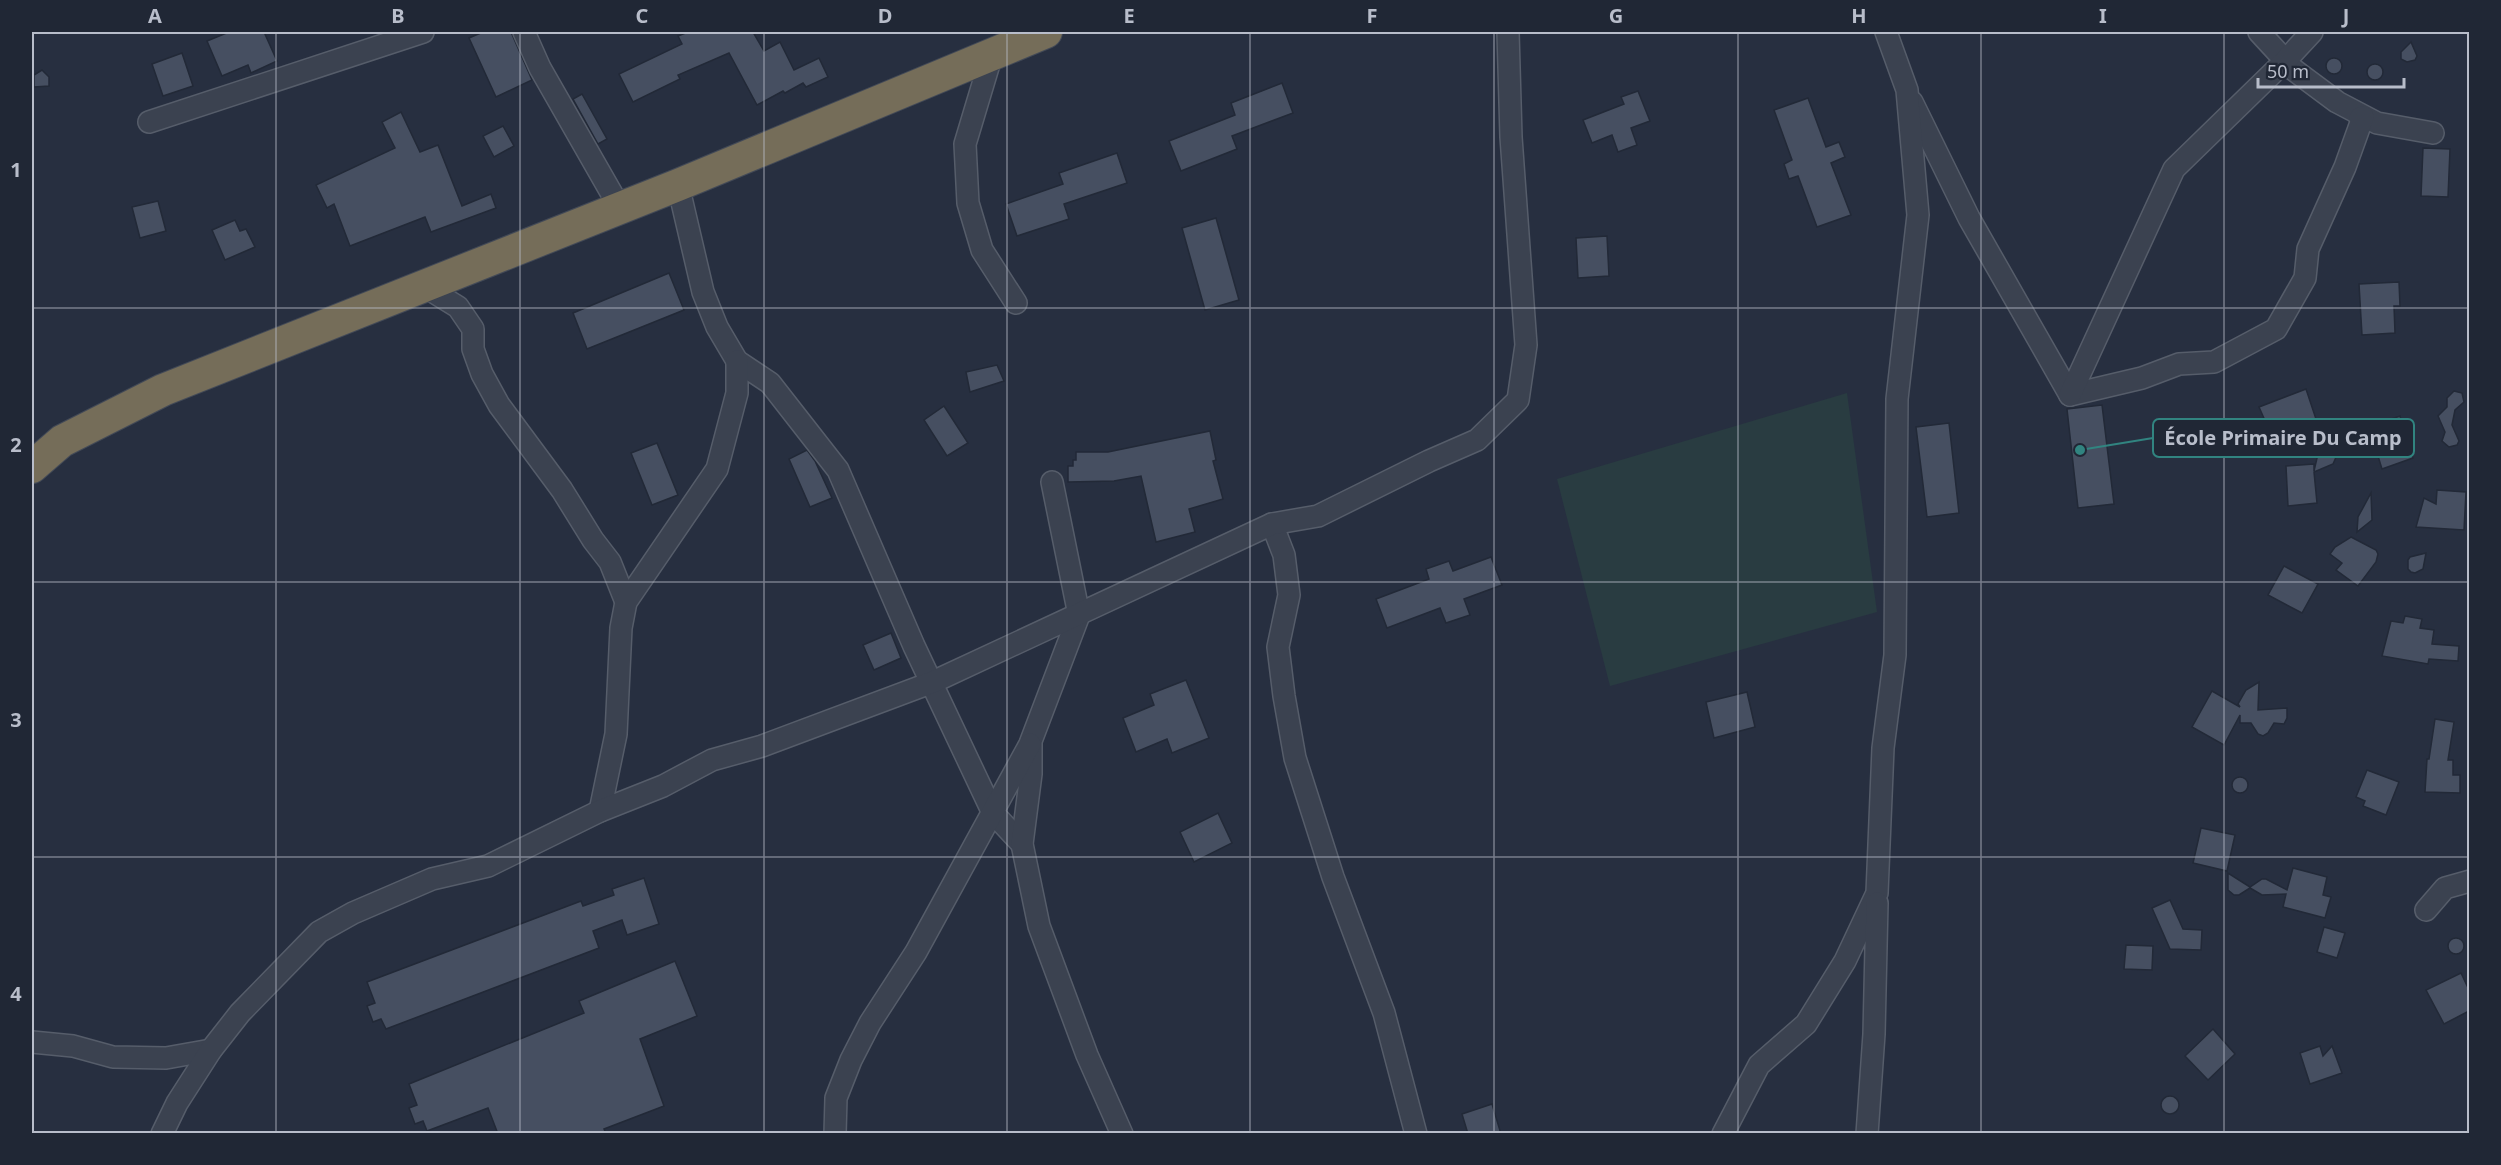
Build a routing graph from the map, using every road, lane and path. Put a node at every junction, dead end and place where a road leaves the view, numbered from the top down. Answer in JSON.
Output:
{"nodes":[{"id":1,"x":423,"y":32,"type":"edge"},
{"id":2,"x":524,"y":32,"type":"edge"},
{"id":3,"x":1046,"y":32,"type":"edge"},
{"id":4,"x":1508,"y":32,"type":"edge"},
{"id":5,"x":1886,"y":32,"type":"edge"},
{"id":6,"x":2259,"y":32,"type":"edge"},
{"id":7,"x":2312,"y":32,"type":"edge"},
{"id":8,"x":992,"y":54,"type":"junction"},
{"id":9,"x":2286,"y":60,"type":"junction"},
{"id":10,"x":1907,"y":90,"type":"junction"},
{"id":11,"x":2362,"y":118,"type":"junction"},
{"id":12,"x":148,"y":122,"type":"dead end"},
{"id":13,"x":2433,"y":133,"type":"dead end"},
{"id":14,"x":678,"y":185,"type":"junction"},
{"id":15,"x":620,"y":208,"type":"junction"},
{"id":16,"x":424,"y":286,"type":"junction"},
{"id":17,"x":1016,"y":303,"type":"dead end"},
{"id":18,"x":737,"y":361,"type":"junction"},
{"id":19,"x":2070,"y":395,"type":"junction"},
{"id":20,"x":32,"y":467,"type":"edge"},
{"id":21,"x":1052,"y":482,"type":"dead end"},
{"id":22,"x":1272,"y":524,"type":"junction"},
{"id":23,"x":626,"y":602,"type":"junction"},
{"id":24,"x":1079,"y":615,"type":"junction"},
{"id":25,"x":933,"y":682,"type":"junction"},
{"id":26,"x":1031,"y":741,"type":"junction"},
{"id":27,"x":600,"y":811,"type":"junction"},
{"id":28,"x":993,"y":813,"type":"junction"},
{"id":29,"x":1023,"y":844,"type":"junction"},
{"id":30,"x":2469,"y":881,"type":"edge"},
{"id":31,"x":1877,"y":893,"type":"junction"},
{"id":32,"x":2426,"y":910,"type":"dead end"},
{"id":33,"x":32,"y":1042,"type":"edge"},
{"id":34,"x":211,"y":1050,"type":"junction"},
{"id":35,"x":162,"y":1134,"type":"edge"},
{"id":36,"x":835,"y":1134,"type":"edge"},
{"id":37,"x":1122,"y":1134,"type":"edge"},
{"id":38,"x":1416,"y":1134,"type":"edge"},
{"id":39,"x":1723,"y":1134,"type":"edge"},
{"id":40,"x":1866,"y":1134,"type":"edge"}],
"edges":[{"from":1,"to":12,"type":"street"},
{"from":2,"to":15,"type":"street"},
{"from":3,"to":8,"type":"highway"},
{"from":4,"to":22,"type":"street"},
{"from":5,"to":10,"type":"street"},
{"from":6,"to":9,"type":"street"},
{"from":7,"to":9,"type":"street"},
{"from":8,"to":14,"type":"highway"},
{"from":8,"to":17,"type":"street"},
{"from":9,"to":11,"type":"street"},
{"from":9,"to":19,"type":"street"},
{"from":10,"to":19,"type":"street"},
{"from":10,"to":31,"type":"street"},
{"from":11,"to":13,"type":"street"},
{"from":11,"to":19,"type":"street"},
{"from":14,"to":15,"type":"highway"},
{"from":14,"to":18,"type":"street"},
{"from":15,"to":16,"type":"highway"},
{"from":16,"to":20,"type":"highway"},
{"from":16,"to":23,"type":"street"},
{"from":18,"to":23,"type":"street"},
{"from":18,"to":25,"type":"street"},
{"from":21,"to":24,"type":"street"},
{"from":22,"to":24,"type":"street"},
{"from":22,"to":38,"type":"street"},
{"from":23,"to":27,"type":"street"},
{"from":24,"to":25,"type":"street"},
{"from":24,"to":26,"type":"street"},
{"from":25,"to":27,"type":"street"},
{"from":25,"to":28,"type":"street"},
{"from":26,"to":28,"type":"street"},
{"from":26,"to":29,"type":"street"},
{"from":27,"to":34,"type":"street"},
{"from":28,"to":29,"type":"street"},
{"from":28,"to":36,"type":"street"},
{"from":29,"to":37,"type":"street"},
{"from":30,"to":32,"type":"street"},
{"from":31,"to":39,"type":"street"},
{"from":31,"to":40,"type":"street"},
{"from":33,"to":34,"type":"street"},
{"from":34,"to":35,"type":"street"}]}
